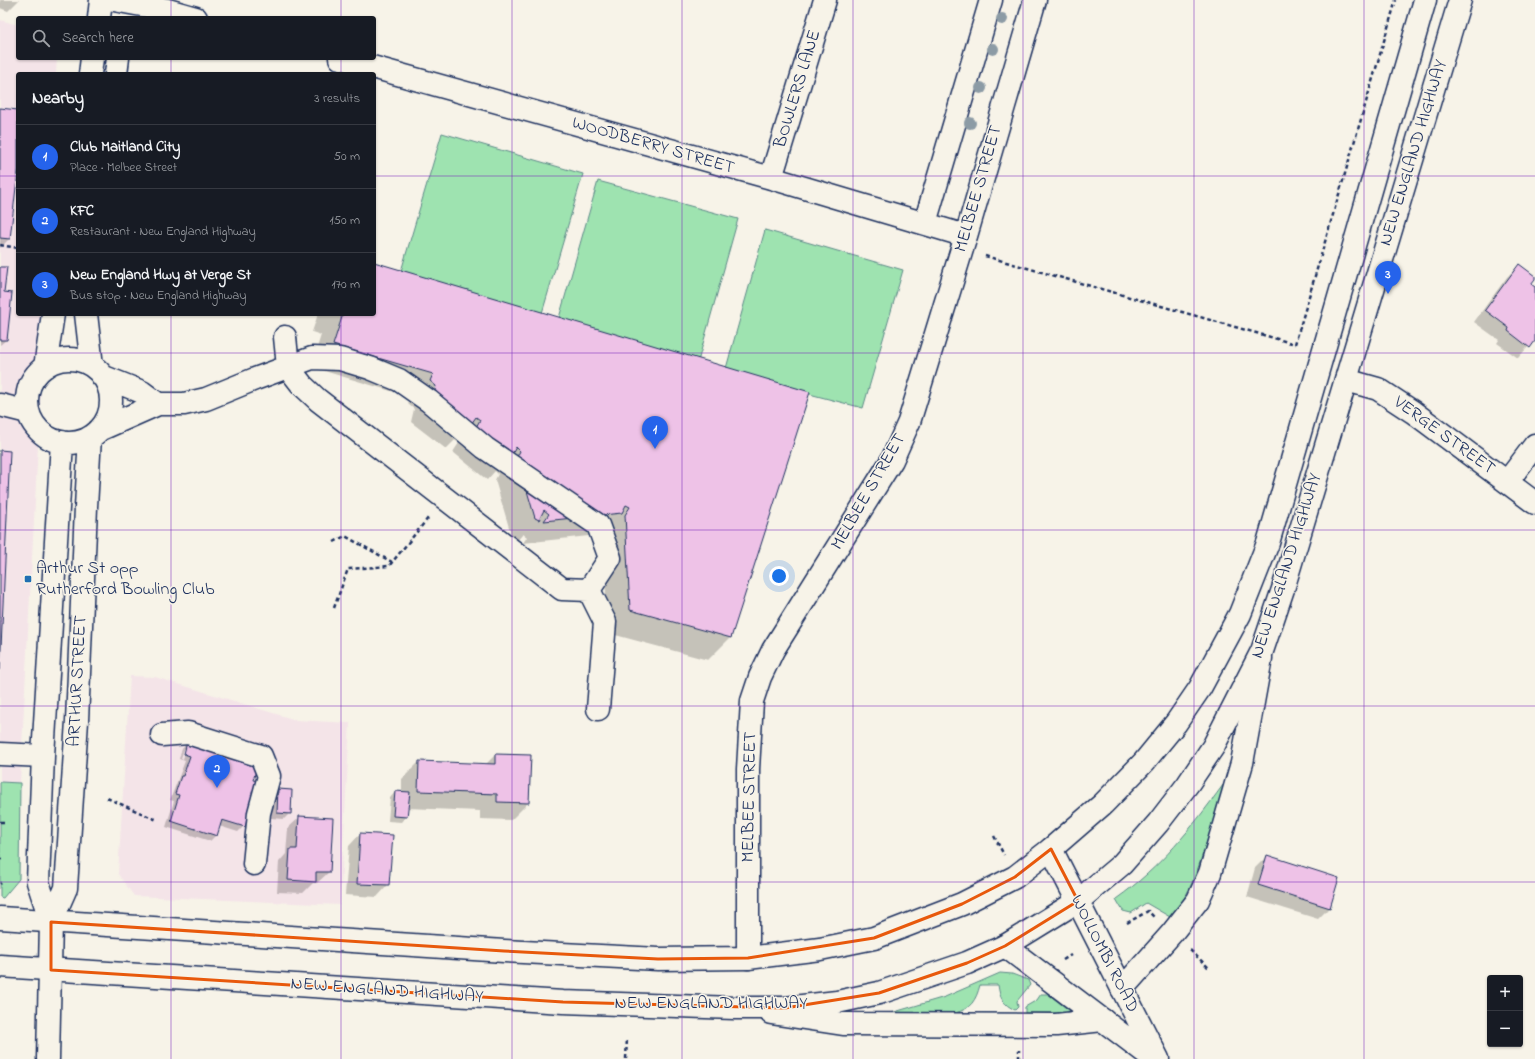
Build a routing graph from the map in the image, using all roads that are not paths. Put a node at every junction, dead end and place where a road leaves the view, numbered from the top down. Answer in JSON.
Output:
{"nodes":[{"id":1,"x":101,"y":0,"type":"edge"},
{"id":2,"x":825,"y":0,"type":"edge"},
{"id":3,"x":991,"y":0,"type":"edge"},
{"id":4,"x":1035,"y":0,"type":"edge"},
{"id":5,"x":1425,"y":0,"type":"edge"},
{"id":6,"x":1460,"y":0,"type":"edge"},
{"id":7,"x":127,"y":5,"type":"edge"},
{"id":8,"x":99,"y":16,"type":"edge"},
{"id":9,"x":189,"y":16,"type":"edge"},
{"id":10,"x":92,"y":60,"type":"edge"},
{"id":11,"x":118,"y":60,"type":"edge"},
{"id":12,"x":347,"y":60,"type":"edge"},
{"id":13,"x":90,"y":72,"type":"edge"},
{"id":14,"x":116,"y":72,"type":"edge"},
{"id":15,"x":771,"y":178,"type":"junction"},
{"id":16,"x":925,"y":223,"type":"junction"},
{"id":17,"x":966,"y":236,"type":"junction"},
{"id":18,"x":53,"y":316,"type":"edge"},
{"id":19,"x":86,"y":316,"type":"edge"},
{"id":20,"x":285,"y":336,"type":"dead end"},
{"id":21,"x":288,"y":366,"type":"junction"},
{"id":22,"x":45,"y":367,"type":"junction"},
{"id":23,"x":97,"y":371,"type":"junction"},
{"id":24,"x":1346,"y":380,"type":"junction"},
{"id":25,"x":0,"y":397,"type":"edge"},
{"id":26,"x":28,"y":402,"type":"junction"},
{"id":27,"x":158,"y":404,"type":"junction"},
{"id":28,"x":0,"y":405,"type":"edge"},
{"id":29,"x":95,"y":434,"type":"junction"},
{"id":30,"x":62,"y":442,"type":"junction"},
{"id":31,"x":1535,"y":445,"type":"edge"},
{"id":32,"x":1508,"y":482,"type":"junction"},
{"id":33,"x":1535,"y":503,"type":"edge"},
{"id":34,"x":589,"y":590,"type":"junction"},
{"id":35,"x":1262,"y":651,"type":"junction"},
{"id":36,"x":598,"y":709,"type":"dead end"},
{"id":37,"x":162,"y":735,"type":"dead end"},
{"id":38,"x":0,"y":754,"type":"edge"},
{"id":39,"x":43,"y":756,"type":"junction"},
{"id":40,"x":1051,"y":849,"type":"junction"},
{"id":41,"x":254,"y":864,"type":"dead end"},
{"id":42,"x":1078,"y":901,"type":"junction"},
{"id":43,"x":0,"y":918,"type":"edge"},
{"id":44,"x":51,"y":922,"type":"junction"},
{"id":45,"x":1005,"y":946,"type":"junction"},
{"id":46,"x":748,"y":958,"type":"junction"},
{"id":47,"x":0,"y":966,"type":"edge"},
{"id":48,"x":51,"y":970,"type":"junction"},
{"id":49,"x":1122,"y":989,"type":"junction"},
{"id":50,"x":734,"y":1008,"type":"junction"},
{"id":51,"x":1102,"y":1020,"type":"junction"},
{"id":52,"x":48,"y":1059,"type":"edge"},
{"id":53,"x":1154,"y":1059,"type":"edge"},
{"id":54,"x":1158,"y":1059,"type":"edge"}],
"edges":[{"from":1,"to":8,"type":"main road"},
{"from":2,"to":15,"type":"main road","name":"BOWLERS LANE"},
{"from":3,"to":16,"type":"main road"},
{"from":4,"to":17,"type":"main road","name":"MELBEE STREET"},
{"from":5,"to":40,"type":"main road","name":"NEW ENGLAND HIGHWAY"},
{"from":6,"to":24,"type":"main road","name":"NEW ENGLAND HIGHWAY"},
{"from":7,"to":9,"type":"main road"},
{"from":10,"to":13,"type":"main road"},
{"from":11,"to":14,"type":"main road"},
{"from":12,"to":15,"type":"main road","name":"WOODBERRY STREET"},
{"from":15,"to":16,"type":"main road","name":"WOODBERRY STREET"},
{"from":16,"to":17,"type":"main road","name":"WOODBERRY STREET"},
{"from":17,"to":46,"type":"main road","name":"MELBEE STREET"},
{"from":18,"to":22,"type":"main road"},
{"from":19,"to":23,"type":"main road"},
{"from":20,"to":21,"type":"main road"},
{"from":21,"to":27,"type":"main road"},
{"from":21,"to":34,"type":"main road"},
{"from":21,"to":34,"type":"main road"},
{"from":22,"to":23,"type":"main road"},
{"from":22,"to":26,"type":"main road"},
{"from":23,"to":27,"type":"main road"},
{"from":23,"to":29,"type":"main road"},
{"from":24,"to":32,"type":"main road","name":"VERGE STREET"},
{"from":24,"to":35,"type":"main road","name":"NEW ENGLAND HIGHWAY"},
{"from":25,"to":26,"type":"main road"},
{"from":26,"to":28,"type":"main road"},
{"from":26,"to":30,"type":"main road"},
{"from":27,"to":29,"type":"main road"},
{"from":29,"to":30,"type":"main road"},
{"from":29,"to":44,"type":"main road","name":"ARTHUR STREET"},
{"from":30,"to":39,"type":"main road","name":"ARTHUR STREET"},
{"from":31,"to":32,"type":"main road"},
{"from":32,"to":33,"type":"main road","name":"VERGE STREET"},
{"from":34,"to":36,"type":"main road"},
{"from":35,"to":42,"type":"main road","name":"NEW ENGLAND HIGHWAY"},
{"from":35,"to":49,"type":"main road"},
{"from":37,"to":41,"type":"main road"},
{"from":38,"to":39,"type":"main road"},
{"from":39,"to":44,"type":"main road","name":"ARTHUR STREET"},
{"from":40,"to":42,"type":"main road","name":"WOLLOMBI ROAD"},
{"from":40,"to":46,"type":"main road","name":"NEW ENGLAND HIGHWAY"},
{"from":42,"to":45,"type":"main road","name":"NEW ENGLAND HIGHWAY"},
{"from":42,"to":49,"type":"main road","name":"WOLLOMBI ROAD"},
{"from":43,"to":44,"type":"main road","name":"NEW ENGLAND HIGHWAY"},
{"from":44,"to":46,"type":"main road","name":"NEW ENGLAND HIGHWAY"},
{"from":44,"to":48,"type":"main road","name":"ARTHUR STREET"},
{"from":45,"to":50,"type":"main road","name":"NEW ENGLAND HIGHWAY"},
{"from":45,"to":51,"type":"main road"},
{"from":47,"to":48,"type":"main road","name":"NEW ENGLAND HIGHWAY"},
{"from":48,"to":50,"type":"main road","name":"NEW ENGLAND HIGHWAY"},
{"from":48,"to":52,"type":"main road","name":"ARTHUR STREET"},
{"from":49,"to":54,"type":"main road","name":"WOLLOMBI ROAD"},
{"from":50,"to":51,"type":"main road"},
{"from":51,"to":53,"type":"main road"}]}
